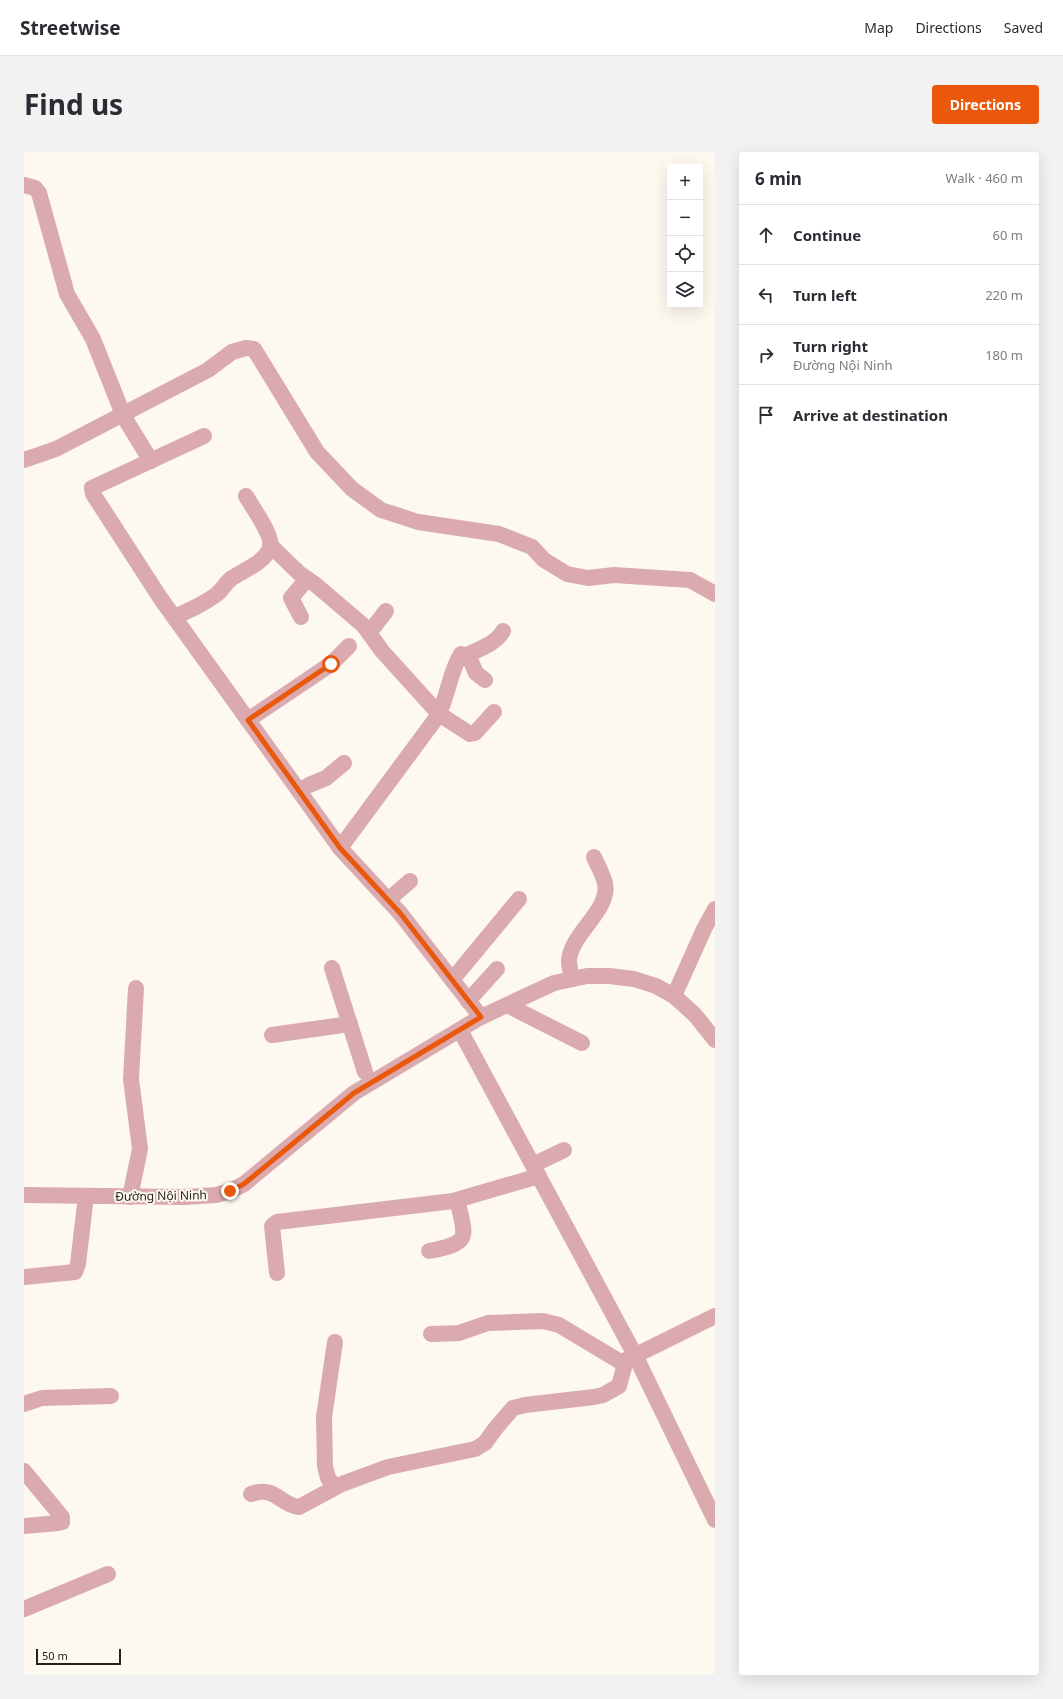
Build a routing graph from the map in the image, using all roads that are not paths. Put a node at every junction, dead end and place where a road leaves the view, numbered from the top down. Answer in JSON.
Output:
{"nodes":[{"id":1,"x":24,"y":185,"type":"edge"},
{"id":2,"x":123,"y":414,"type":"junction"},
{"id":3,"x":204,"y":436,"type":"dead end"},
{"id":4,"x":24,"y":460,"type":"edge"},
{"id":5,"x":151,"y":461,"type":"junction"},
{"id":6,"x":246,"y":496,"type":"dead end"},
{"id":7,"x":270,"y":545,"type":"junction"},
{"id":8,"x":306,"y":578,"type":"junction"},
{"id":9,"x":715,"y":594,"type":"edge"},
{"id":10,"x":386,"y":611,"type":"dead end"},
{"id":11,"x":174,"y":617,"type":"junction"},
{"id":12,"x":301,"y":617,"type":"dead end"},
{"id":13,"x":503,"y":631,"type":"dead end"},
{"id":14,"x":369,"y":633,"type":"junction"},
{"id":15,"x":349,"y":646,"type":"dead end"},
{"id":16,"x":467,"y":656,"type":"junction"},
{"id":17,"x":485,"y":680,"type":"dead end"},
{"id":18,"x":494,"y":712,"type":"dead end"},
{"id":19,"x":439,"y":714,"type":"junction"},
{"id":20,"x":248,"y":720,"type":"junction"},
{"id":21,"x":344,"y":763,"type":"dead end"},
{"id":22,"x":299,"y":791,"type":"junction"},
{"id":23,"x":340,"y":848,"type":"junction"},
{"id":24,"x":594,"y":858,"type":"dead end"},
{"id":25,"x":410,"y":881,"type":"dead end"},
{"id":26,"x":519,"y":899,"type":"dead end"},
{"id":27,"x":388,"y":900,"type":"junction"},
{"id":28,"x":715,"y":909,"type":"edge"},
{"id":29,"x":332,"y":968,"type":"dead end"},
{"id":30,"x":497,"y":969,"type":"dead end"},
{"id":31,"x":572,"y":979,"type":"junction"},
{"id":32,"x":452,"y":980,"type":"junction"},
{"id":33,"x":136,"y":988,"type":"dead end"},
{"id":34,"x":674,"y":996,"type":"junction"},
{"id":35,"x":468,"y":1001,"type":"junction"},
{"id":36,"x":507,"y":1005,"type":"junction"},
{"id":37,"x":481,"y":1017,"type":"junction"},
{"id":38,"x":350,"y":1024,"type":"junction"},
{"id":39,"x":460,"y":1030,"type":"junction"},
{"id":40,"x":272,"y":1035,"type":"dead end"},
{"id":41,"x":713,"y":1036,"type":"edge"},
{"id":42,"x":582,"y":1043,"type":"dead end"},
{"id":43,"x":367,"y":1078,"type":"junction"},
{"id":44,"x":564,"y":1150,"type":"dead end"},
{"id":45,"x":536,"y":1171,"type":"junction"},
{"id":46,"x":24,"y":1195,"type":"edge"},
{"id":47,"x":86,"y":1196,"type":"junction"},
{"id":48,"x":130,"y":1197,"type":"junction"},
{"id":49,"x":457,"y":1200,"type":"junction"},
{"id":50,"x":429,"y":1251,"type":"dead end"},
{"id":51,"x":277,"y":1273,"type":"dead end"},
{"id":52,"x":24,"y":1277,"type":"edge"},
{"id":53,"x":715,"y":1316,"type":"edge"},
{"id":54,"x":431,"y":1334,"type":"dead end"},
{"id":55,"x":334,"y":1342,"type":"dead end"},
{"id":56,"x":630,"y":1360,"type":"junction"},
{"id":57,"x":111,"y":1396,"type":"dead end"},
{"id":58,"x":24,"y":1404,"type":"edge"},
{"id":59,"x":24,"y":1471,"type":"edge"},
{"id":60,"x":335,"y":1488,"type":"junction"},
{"id":61,"x":251,"y":1494,"type":"dead end"},
{"id":62,"x":715,"y":1520,"type":"edge"},
{"id":63,"x":24,"y":1526,"type":"edge"},
{"id":64,"x":108,"y":1574,"type":"dead end"},
{"id":65,"x":24,"y":1609,"type":"edge"}],
"edges":[{"from":1,"to":2,"type":"street"},
{"from":2,"to":4,"type":"street"},
{"from":2,"to":5,"type":"street"},
{"from":2,"to":9,"type":"street"},
{"from":3,"to":5,"type":"street"},
{"from":5,"to":11,"type":"street"},
{"from":6,"to":7,"type":"street"},
{"from":7,"to":8,"type":"street"},
{"from":7,"to":11,"type":"street"},
{"from":8,"to":12,"type":"street"},
{"from":8,"to":14,"type":"street"},
{"from":10,"to":14,"type":"street"},
{"from":11,"to":20,"type":"street"},
{"from":13,"to":16,"type":"street"},
{"from":14,"to":19,"type":"street"},
{"from":15,"to":20,"type":"street"},
{"from":16,"to":17,"type":"street"},
{"from":16,"to":19,"type":"street"},
{"from":18,"to":19,"type":"street"},
{"from":19,"to":23,"type":"street"},
{"from":20,"to":22,"type":"street"},
{"from":21,"to":22,"type":"street"},
{"from":22,"to":23,"type":"street"},
{"from":23,"to":27,"type":"street"},
{"from":24,"to":31,"type":"street"},
{"from":25,"to":27,"type":"street"},
{"from":26,"to":32,"type":"street"},
{"from":27,"to":32,"type":"street"},
{"from":28,"to":34,"type":"street"},
{"from":29,"to":38,"type":"street"},
{"from":30,"to":35,"type":"street"},
{"from":31,"to":34,"type":"street","name":"Đường Nội Ninh"},
{"from":31,"to":36,"type":"street","name":"Đường Nội Ninh"},
{"from":32,"to":35,"type":"street"},
{"from":33,"to":48,"type":"street"},
{"from":34,"to":41,"type":"street","name":"Đường Nội Ninh"},
{"from":35,"to":37,"type":"street"},
{"from":36,"to":37,"type":"street","name":"Đường Nội Ninh"},
{"from":36,"to":42,"type":"street"},
{"from":37,"to":39,"type":"street","name":"Đường Nội Ninh"},
{"from":38,"to":40,"type":"street"},
{"from":38,"to":43,"type":"street"},
{"from":39,"to":43,"type":"street","name":"Đường Nội Ninh"},
{"from":39,"to":45,"type":"street"},
{"from":43,"to":48,"type":"street","name":"Đường Nội Ninh"},
{"from":44,"to":45,"type":"street"},
{"from":45,"to":49,"type":"street"},
{"from":45,"to":56,"type":"street"},
{"from":46,"to":47,"type":"street","name":"Đường Nội Ninh"},
{"from":47,"to":48,"type":"street","name":"Đường Nội Ninh"},
{"from":47,"to":52,"type":"street"},
{"from":49,"to":50,"type":"street"},
{"from":49,"to":51,"type":"street"},
{"from":53,"to":56,"type":"street"},
{"from":54,"to":56,"type":"street"},
{"from":55,"to":60,"type":"street"},
{"from":56,"to":60,"type":"street"},
{"from":56,"to":62,"type":"street"},
{"from":57,"to":58,"type":"street"},
{"from":59,"to":63,"type":"street"},
{"from":60,"to":61,"type":"street"},
{"from":64,"to":65,"type":"street"}]}
